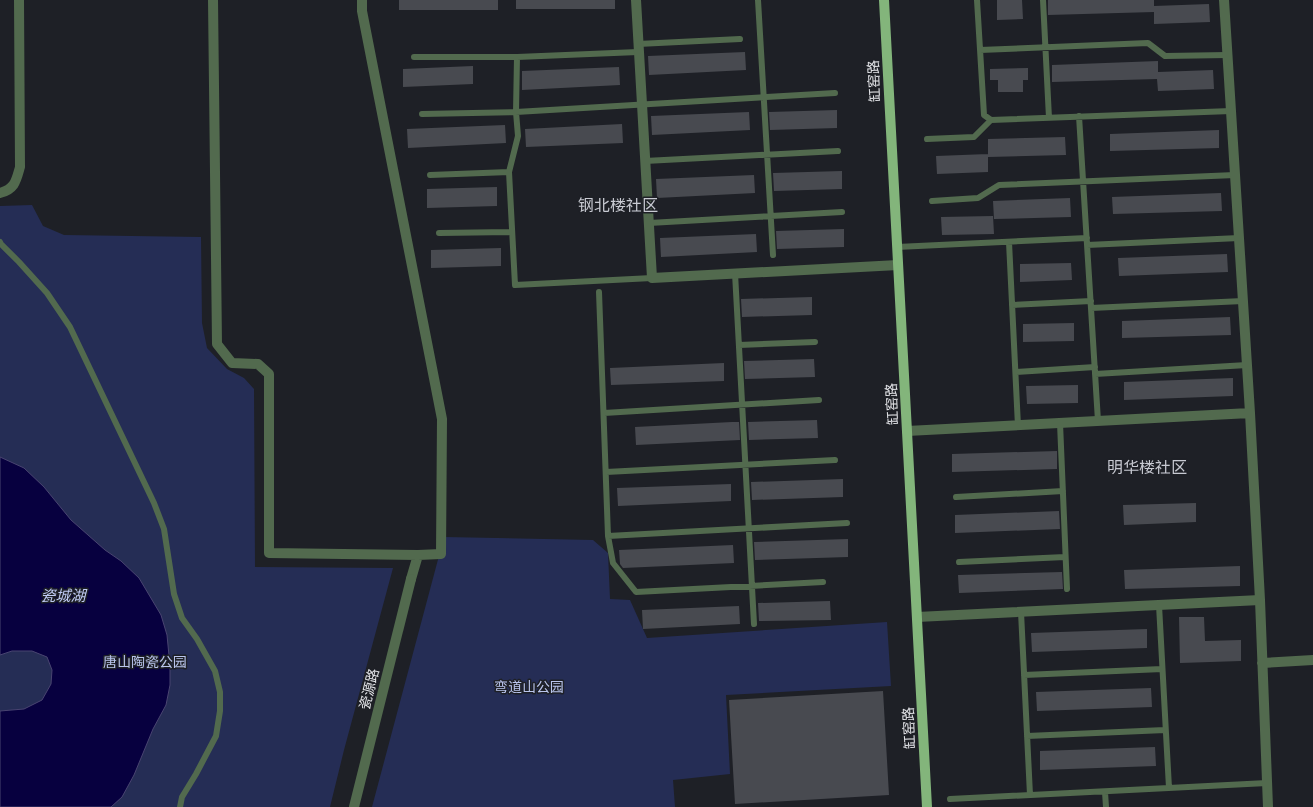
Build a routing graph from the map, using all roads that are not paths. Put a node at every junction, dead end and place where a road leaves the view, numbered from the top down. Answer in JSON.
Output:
{"nodes":[{"id":1,"x":19,"y":0,"type":"edge"},
{"id":2,"x":213,"y":0,"type":"edge"},
{"id":3,"x":362,"y":0,"type":"edge"},
{"id":4,"x":636,"y":0,"type":"edge"},
{"id":5,"x":758,"y":0,"type":"edge"},
{"id":6,"x":884,"y":0,"type":"edge"},
{"id":7,"x":977,"y":0,"type":"edge"},
{"id":8,"x":1043,"y":0,"type":"edge"},
{"id":9,"x":1224,"y":0,"type":"edge"},
{"id":10,"x":740,"y":39,"type":"dead end"},
{"id":11,"x":1045,"y":47,"type":"junction"},
{"id":12,"x":638,"y":48,"type":"junction"},
{"id":13,"x":980,"y":50,"type":"junction"},
{"id":14,"x":1227,"y":55,"type":"junction"},
{"id":15,"x":414,"y":57,"type":"dead end"},
{"id":16,"x":517,"y":57,"type":"junction"},
{"id":17,"x":835,"y":93,"type":"dead end"},
{"id":18,"x":764,"y":98,"type":"junction"},
{"id":19,"x":642,"y":105,"type":"junction"},
{"id":20,"x":1231,"y":111,"type":"junction"},
{"id":21,"x":516,"y":112,"type":"junction"},
{"id":22,"x":422,"y":114,"type":"dead end"},
{"id":23,"x":1079,"y":116,"type":"junction"},
{"id":24,"x":1049,"y":118,"type":"junction"},
{"id":25,"x":991,"y":120,"type":"junction"},
{"id":26,"x":927,"y":139,"type":"dead end"},
{"id":27,"x":838,"y":151,"type":"dead end"},
{"id":28,"x":767,"y":156,"type":"junction"},
{"id":29,"x":645,"y":161,"type":"junction"},
{"id":30,"x":509,"y":172,"type":"junction"},
{"id":31,"x":430,"y":175,"type":"dead end"},
{"id":32,"x":1235,"y":175,"type":"junction"},
{"id":33,"x":1084,"y":181,"type":"junction"},
{"id":34,"x":0,"y":193,"type":"edge"},
{"id":35,"x":932,"y":201,"type":"dead end"},
{"id":36,"x":842,"y":212,"type":"dead end"},
{"id":37,"x":771,"y":217,"type":"junction"},
{"id":38,"x":649,"y":223,"type":"junction"},
{"id":39,"x":512,"y":232,"type":"junction"},
{"id":40,"x":439,"y":233,"type":"dead end"},
{"id":41,"x":1087,"y":238,"type":"junction"},
{"id":42,"x":1239,"y":238,"type":"junction"},
{"id":43,"x":0,"y":242,"type":"edge"},
{"id":44,"x":1009,"y":242,"type":"junction"},
{"id":45,"x":1087,"y":245,"type":"junction"},
{"id":46,"x":897,"y":247,"type":"junction"},
{"id":47,"x":773,"y":254,"type":"dead end"},
{"id":48,"x":898,"y":265,"type":"junction"},
{"id":49,"x":735,"y":273,"type":"junction"},
{"id":50,"x":652,"y":278,"type":"junction"},
{"id":51,"x":598,"y":292,"type":"dead end"},
{"id":52,"x":1091,"y":301,"type":"junction"},
{"id":53,"x":1243,"y":301,"type":"junction"},
{"id":54,"x":1012,"y":305,"type":"junction"},
{"id":55,"x":1091,"y":308,"type":"junction"},
{"id":56,"x":815,"y":342,"type":"dead end"},
{"id":57,"x":739,"y":345,"type":"junction"},
{"id":58,"x":1247,"y":365,"type":"junction"},
{"id":59,"x":1095,"y":367,"type":"junction"},
{"id":60,"x":1016,"y":372,"type":"junction"},
{"id":61,"x":1095,"y":374,"type":"junction"},
{"id":62,"x":820,"y":400,"type":"dead end"},
{"id":63,"x":742,"y":404,"type":"junction"},
{"id":64,"x":604,"y":412,"type":"junction"},
{"id":65,"x":1250,"y":413,"type":"junction"},
{"id":66,"x":1098,"y":421,"type":"junction"},
{"id":67,"x":1060,"y":423,"type":"junction"},
{"id":68,"x":1018,"y":426,"type":"junction"},
{"id":69,"x":907,"y":432,"type":"junction"},
{"id":70,"x":836,"y":460,"type":"dead end"},
{"id":71,"x":745,"y":465,"type":"junction"},
{"id":72,"x":606,"y":472,"type":"junction"},
{"id":73,"x":1063,"y":491,"type":"junction"},
{"id":74,"x":956,"y":497,"type":"dead end"},
{"id":75,"x":847,"y":523,"type":"dead end"},
{"id":76,"x":749,"y":529,"type":"junction"},
{"id":77,"x":608,"y":536,"type":"junction"},
{"id":78,"x":418,"y":555,"type":"junction"},
{"id":79,"x":1065,"y":557,"type":"junction"},
{"id":80,"x":959,"y":562,"type":"dead end"},
{"id":81,"x":823,"y":582,"type":"dead end"},
{"id":82,"x":752,"y":585,"type":"junction"},
{"id":83,"x":1067,"y":588,"type":"dead end"},
{"id":84,"x":1260,"y":600,"type":"junction"},
{"id":85,"x":1159,"y":605,"type":"junction"},
{"id":86,"x":1021,"y":612,"type":"junction"},
{"id":87,"x":917,"y":617,"type":"junction"},
{"id":88,"x":754,"y":624,"type":"dead end"},
{"id":89,"x":1313,"y":660,"type":"edge"},
{"id":90,"x":1262,"y":663,"type":"junction"},
{"id":91,"x":1162,"y":669,"type":"junction"},
{"id":92,"x":1024,"y":675,"type":"junction"},
{"id":93,"x":1166,"y":730,"type":"junction"},
{"id":94,"x":1027,"y":736,"type":"junction"},
{"id":95,"x":1267,"y":783,"type":"junction"},
{"id":96,"x":1169,"y":788,"type":"junction"},
{"id":97,"x":1105,"y":792,"type":"junction"},
{"id":98,"x":1030,"y":795,"type":"junction"},
{"id":99,"x":950,"y":799,"type":"dead end"},
{"id":100,"x":180,"y":807,"type":"edge"},
{"id":101,"x":354,"y":807,"type":"edge"},
{"id":102,"x":927,"y":807,"type":"edge"},
{"id":103,"x":1106,"y":807,"type":"edge"},
{"id":104,"x":1268,"y":807,"type":"edge"}],
"edges":[{"from":1,"to":34,"type":"street"},
{"from":2,"to":78,"type":"street"},
{"from":3,"to":78,"type":"street"},
{"from":4,"to":12,"type":"street"},
{"from":5,"to":18,"type":"lane"},
{"from":6,"to":46,"type":"main road","name":"缸窑路"},
{"from":7,"to":13,"type":"lane"},
{"from":8,"to":11,"type":"lane"},
{"from":9,"to":14,"type":"street"},
{"from":10,"to":12,"type":"lane"},
{"from":11,"to":13,"type":"lane"},
{"from":11,"to":14,"type":"lane"},
{"from":11,"to":24,"type":"lane"},
{"from":12,"to":16,"type":"lane"},
{"from":12,"to":19,"type":"street"},
{"from":13,"to":25,"type":"lane"},
{"from":14,"to":20,"type":"street"},
{"from":15,"to":16,"type":"lane"},
{"from":16,"to":21,"type":"lane"},
{"from":17,"to":18,"type":"lane"},
{"from":18,"to":19,"type":"lane"},
{"from":18,"to":28,"type":"lane"},
{"from":19,"to":21,"type":"lane"},
{"from":19,"to":29,"type":"street"},
{"from":20,"to":23,"type":"lane"},
{"from":20,"to":32,"type":"street"},
{"from":21,"to":22,"type":"lane"},
{"from":21,"to":30,"type":"lane"},
{"from":23,"to":24,"type":"lane"},
{"from":23,"to":33,"type":"lane"},
{"from":24,"to":25,"type":"lane"},
{"from":25,"to":26,"type":"lane"},
{"from":27,"to":28,"type":"lane"},
{"from":28,"to":29,"type":"lane"},
{"from":28,"to":37,"type":"lane"},
{"from":29,"to":38,"type":"street"},
{"from":30,"to":31,"type":"lane"},
{"from":30,"to":39,"type":"lane"},
{"from":32,"to":33,"type":"lane"},
{"from":32,"to":42,"type":"street"},
{"from":33,"to":35,"type":"lane"},
{"from":33,"to":41,"type":"lane"},
{"from":36,"to":37,"type":"lane"},
{"from":37,"to":38,"type":"lane"},
{"from":37,"to":47,"type":"lane"},
{"from":38,"to":50,"type":"street"},
{"from":39,"to":40,"type":"lane"},
{"from":39,"to":50,"type":"lane"},
{"from":41,"to":44,"type":"lane"},
{"from":41,"to":45,"type":"lane"},
{"from":42,"to":45,"type":"lane"},
{"from":42,"to":53,"type":"street"},
{"from":43,"to":100,"type":"lane"},
{"from":44,"to":46,"type":"lane"},
{"from":44,"to":54,"type":"lane"},
{"from":45,"to":52,"type":"lane"},
{"from":46,"to":48,"type":"main road","name":"缸窑路"},
{"from":48,"to":49,"type":"street"},
{"from":48,"to":69,"type":"main road","name":"缸窑路"},
{"from":49,"to":50,"type":"street"},
{"from":49,"to":57,"type":"lane"},
{"from":51,"to":64,"type":"lane"},
{"from":52,"to":54,"type":"lane"},
{"from":52,"to":55,"type":"lane"},
{"from":53,"to":55,"type":"lane"},
{"from":53,"to":58,"type":"street"},
{"from":54,"to":60,"type":"lane"},
{"from":55,"to":59,"type":"lane"},
{"from":56,"to":57,"type":"lane"},
{"from":57,"to":63,"type":"lane"},
{"from":58,"to":61,"type":"lane"},
{"from":58,"to":65,"type":"street"},
{"from":59,"to":60,"type":"lane"},
{"from":59,"to":61,"type":"lane"},
{"from":60,"to":68,"type":"lane"},
{"from":61,"to":66,"type":"lane"},
{"from":62,"to":63,"type":"lane"},
{"from":63,"to":64,"type":"lane"},
{"from":63,"to":71,"type":"lane"},
{"from":64,"to":72,"type":"lane"},
{"from":65,"to":66,"type":"street"},
{"from":65,"to":84,"type":"street"},
{"from":66,"to":67,"type":"street"},
{"from":67,"to":68,"type":"street"},
{"from":67,"to":73,"type":"lane"},
{"from":68,"to":69,"type":"street"},
{"from":69,"to":87,"type":"main road","name":"缸窑路"},
{"from":70,"to":71,"type":"lane"},
{"from":71,"to":72,"type":"lane"},
{"from":71,"to":76,"type":"lane"},
{"from":72,"to":77,"type":"lane"},
{"from":73,"to":74,"type":"lane"},
{"from":73,"to":79,"type":"lane"},
{"from":75,"to":76,"type":"lane"},
{"from":76,"to":77,"type":"lane"},
{"from":76,"to":82,"type":"lane"},
{"from":77,"to":82,"type":"lane"},
{"from":78,"to":101,"type":"street","name":"瓷源路"},
{"from":79,"to":80,"type":"lane"},
{"from":79,"to":83,"type":"lane"},
{"from":81,"to":82,"type":"lane"},
{"from":82,"to":88,"type":"lane"},
{"from":84,"to":85,"type":"street"},
{"from":84,"to":90,"type":"street"},
{"from":85,"to":86,"type":"street"},
{"from":85,"to":91,"type":"lane"},
{"from":86,"to":87,"type":"street"},
{"from":86,"to":92,"type":"lane"},
{"from":87,"to":102,"type":"main road","name":"缸窑路"},
{"from":89,"to":90,"type":"street"},
{"from":90,"to":95,"type":"street"},
{"from":91,"to":92,"type":"lane"},
{"from":91,"to":93,"type":"lane"},
{"from":92,"to":94,"type":"lane"},
{"from":93,"to":94,"type":"lane"},
{"from":93,"to":96,"type":"lane"},
{"from":94,"to":98,"type":"lane"},
{"from":95,"to":96,"type":"lane"},
{"from":95,"to":104,"type":"street"},
{"from":96,"to":97,"type":"lane"},
{"from":97,"to":98,"type":"lane"},
{"from":97,"to":103,"type":"lane"},
{"from":98,"to":99,"type":"lane"}]}
